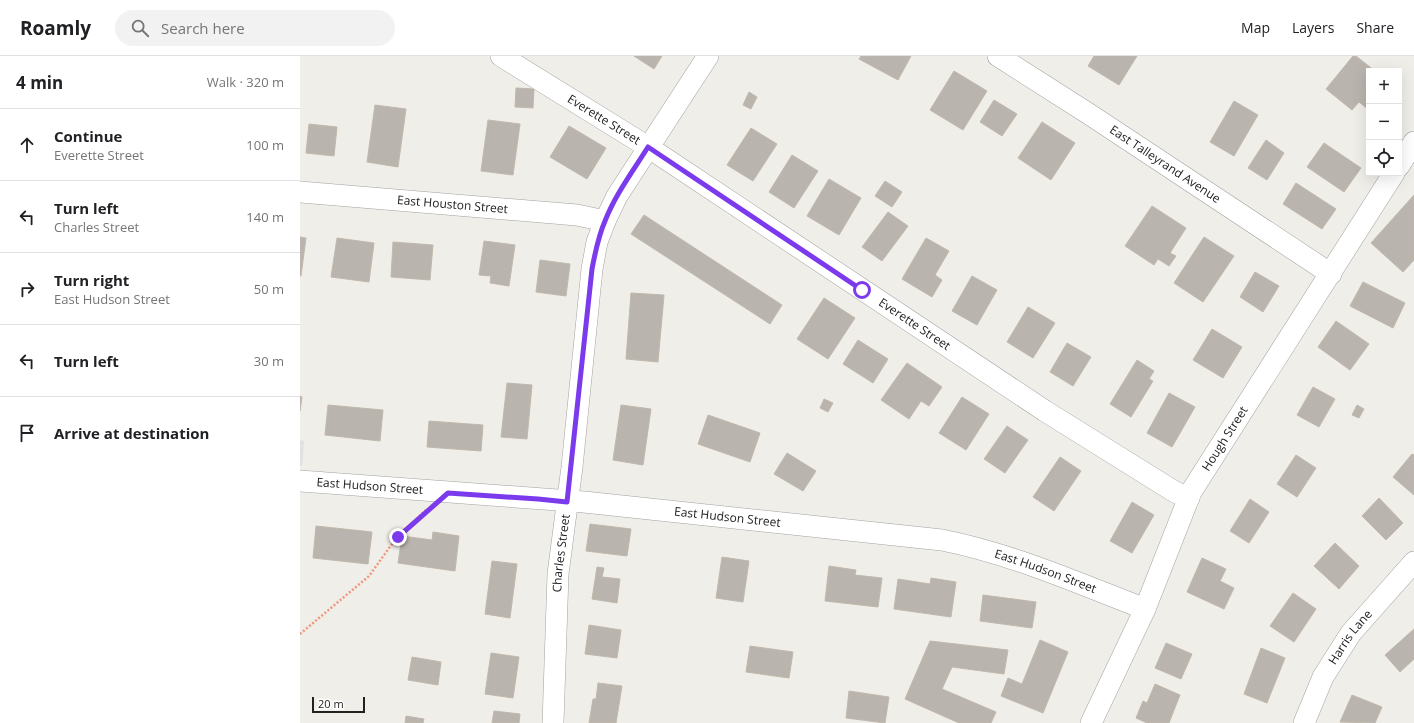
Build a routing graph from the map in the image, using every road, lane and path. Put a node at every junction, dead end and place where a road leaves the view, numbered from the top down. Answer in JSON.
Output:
{"nodes":[{"id":1,"x":501,"y":56,"type":"edge"},
{"id":2,"x":708,"y":56,"type":"edge"},
{"id":3,"x":998,"y":56,"type":"edge"},
{"id":4,"x":1414,"y":142,"type":"edge"},
{"id":5,"x":648,"y":147,"type":"junction"},
{"id":6,"x":1402,"y":161,"type":"edge"},
{"id":7,"x":1392,"y":176,"type":"edge"},
{"id":8,"x":300,"y":192,"type":"edge"},
{"id":9,"x":605,"y":221,"type":"junction"},
{"id":10,"x":1331,"y":274,"type":"junction"},
{"id":11,"x":300,"y":481,"type":"edge"},
{"id":12,"x":448,"y":493,"type":"junction"},
{"id":13,"x":1188,"y":498,"type":"junction"},
{"id":14,"x":567,"y":502,"type":"junction"},
{"id":15,"x":1414,"y":562,"type":"edge"},
{"id":16,"x":1145,"y":609,"type":"junction"},
{"id":17,"x":300,"y":634,"type":"edge"},
{"id":18,"x":553,"y":723,"type":"edge"},
{"id":19,"x":1091,"y":723,"type":"edge"},
{"id":20,"x":1304,"y":723,"type":"edge"}],
"edges":[{"from":1,"to":5,"type":"street","name":"Everette Street"},
{"from":2,"to":5,"type":"street","name":"Charles Street"},
{"from":3,"to":10,"type":"street","name":"East Talleyrand Avenue"},
{"from":4,"to":6,"type":"street"},
{"from":5,"to":9,"type":"street","name":"Charles Street"},
{"from":5,"to":13,"type":"street","name":"Everette Street"},
{"from":7,"to":10,"type":"street","name":"Hough Street"},
{"from":8,"to":9,"type":"street","name":"East Houston Street"},
{"from":9,"to":14,"type":"street","name":"Charles Street"},
{"from":10,"to":13,"type":"street","name":"Hough Street"},
{"from":11,"to":12,"type":"street","name":"East Hudson Street"},
{"from":12,"to":14,"type":"street","name":"East Hudson Street"},
{"from":12,"to":17,"type":"path"},
{"from":13,"to":16,"type":"street","name":"Hough Street"},
{"from":14,"to":16,"type":"street","name":"East Hudson Street"},
{"from":14,"to":18,"type":"street","name":"Charles Street"},
{"from":15,"to":20,"type":"street","name":"Harris Lane"},
{"from":16,"to":19,"type":"street","name":"Hough Street"}]}
